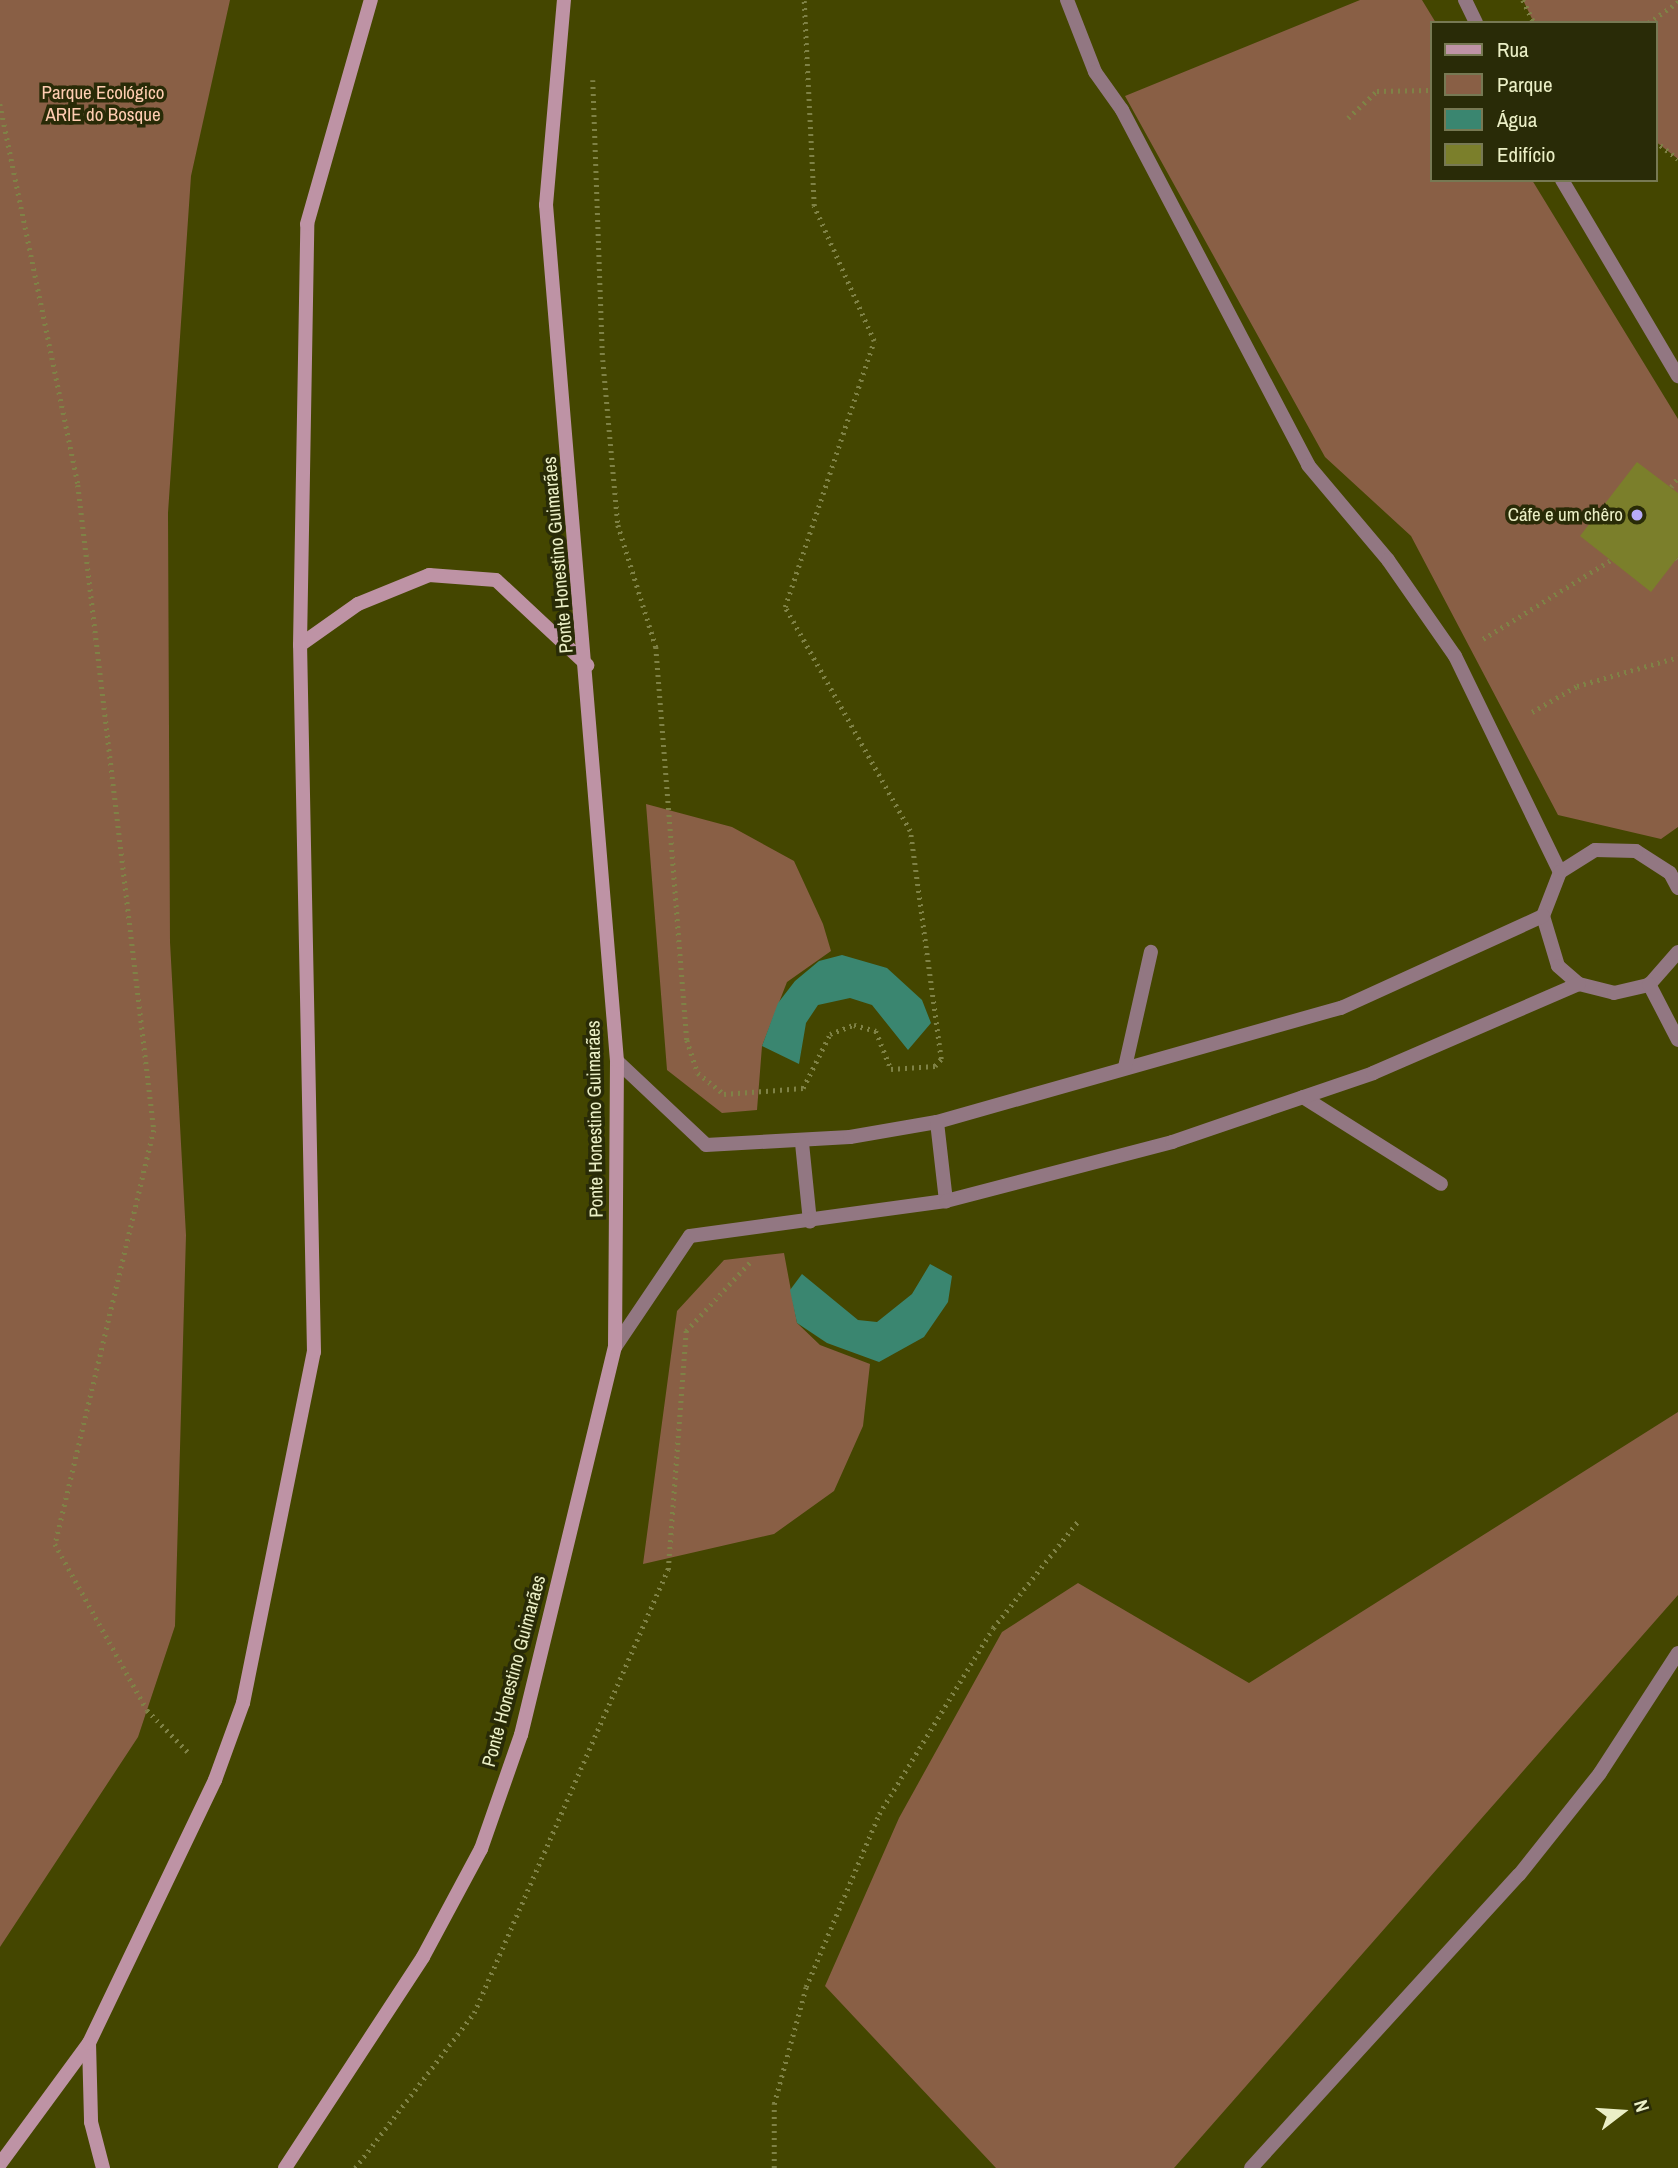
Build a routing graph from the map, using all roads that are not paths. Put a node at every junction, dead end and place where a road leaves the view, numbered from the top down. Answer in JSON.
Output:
{"nodes":[{"id":1,"x":371,"y":0,"type":"edge"},
{"id":2,"x":564,"y":0,"type":"edge"},
{"id":3,"x":1067,"y":0,"type":"edge"},
{"id":4,"x":1465,"y":0,"type":"edge"},
{"id":5,"x":1475,"y":21,"type":"edge"},
{"id":6,"x":1563,"y":182,"type":"edge"},
{"id":7,"x":1678,"y":376,"type":"edge"},
{"id":8,"x":300,"y":645,"type":"junction"},
{"id":9,"x":587,"y":665,"type":"junction"},
{"id":10,"x":1674,"y":871,"type":"edge"},
{"id":11,"x":1560,"y":872,"type":"junction"},
{"id":12,"x":1678,"y":888,"type":"edge"},
{"id":13,"x":1543,"y":916,"type":"junction"},
{"id":14,"x":1151,"y":952,"type":"dead end"},
{"id":15,"x":1678,"y":953,"type":"edge"},
{"id":16,"x":1579,"y":984,"type":"junction"},
{"id":17,"x":1649,"y":984,"type":"junction"},
{"id":18,"x":1678,"y":1040,"type":"edge"},
{"id":19,"x":617,"y":1060,"type":"junction"},
{"id":20,"x":1125,"y":1067,"type":"junction"},
{"id":21,"x":1303,"y":1097,"type":"junction"},
{"id":22,"x":937,"y":1122,"type":"junction"},
{"id":23,"x":802,"y":1143,"type":"junction"},
{"id":24,"x":1441,"y":1184,"type":"dead end"},
{"id":25,"x":946,"y":1200,"type":"junction"},
{"id":26,"x":810,"y":1222,"type":"junction"},
{"id":27,"x":615,"y":1347,"type":"junction"},
{"id":28,"x":1678,"y":1653,"type":"edge"},
{"id":29,"x":89,"y":2043,"type":"junction"},
{"id":30,"x":300,"y":2148,"type":"junction"},
{"id":31,"x":0,"y":2164,"type":"edge"},
{"id":32,"x":103,"y":2168,"type":"edge"},
{"id":33,"x":275,"y":2168,"type":"edge"},
{"id":34,"x":285,"y":2168,"type":"edge"},
{"id":35,"x":1251,"y":2168,"type":"edge"}],
"edges":[{"from":1,"to":8,"type":"main road"},
{"from":2,"to":9,"type":"main road","name":"Ponte Honestino Guimarães"},
{"from":3,"to":11,"type":"lane"},
{"from":4,"to":5,"type":"lane"},
{"from":6,"to":7,"type":"lane"},
{"from":8,"to":9,"type":"main road"},
{"from":8,"to":29,"type":"main road"},
{"from":9,"to":19,"type":"main road","name":"Ponte Honestino Guimarães"},
{"from":10,"to":11,"type":"lane"},
{"from":10,"to":12,"type":"lane"},
{"from":11,"to":13,"type":"lane"},
{"from":13,"to":16,"type":"lane"},
{"from":13,"to":20,"type":"lane"},
{"from":14,"to":20,"type":"lane"},
{"from":15,"to":17,"type":"lane"},
{"from":16,"to":17,"type":"lane"},
{"from":16,"to":21,"type":"lane"},
{"from":17,"to":18,"type":"lane"},
{"from":19,"to":23,"type":"lane"},
{"from":19,"to":27,"type":"main road","name":"Ponte Honestino Guimarães"},
{"from":20,"to":22,"type":"lane"},
{"from":21,"to":24,"type":"lane"},
{"from":21,"to":25,"type":"lane"},
{"from":22,"to":23,"type":"lane"},
{"from":22,"to":25,"type":"lane"},
{"from":23,"to":26,"type":"lane"},
{"from":25,"to":26,"type":"lane"},
{"from":26,"to":27,"type":"lane"},
{"from":27,"to":30,"type":"main road","name":"Ponte Honestino Guimarães"},
{"from":28,"to":35,"type":"lane"},
{"from":29,"to":31,"type":"main road"},
{"from":29,"to":32,"type":"main road"},
{"from":30,"to":33,"type":"main road"},
{"from":30,"to":34,"type":"main road","name":"Ponte Honestino Guimarães"}]}
